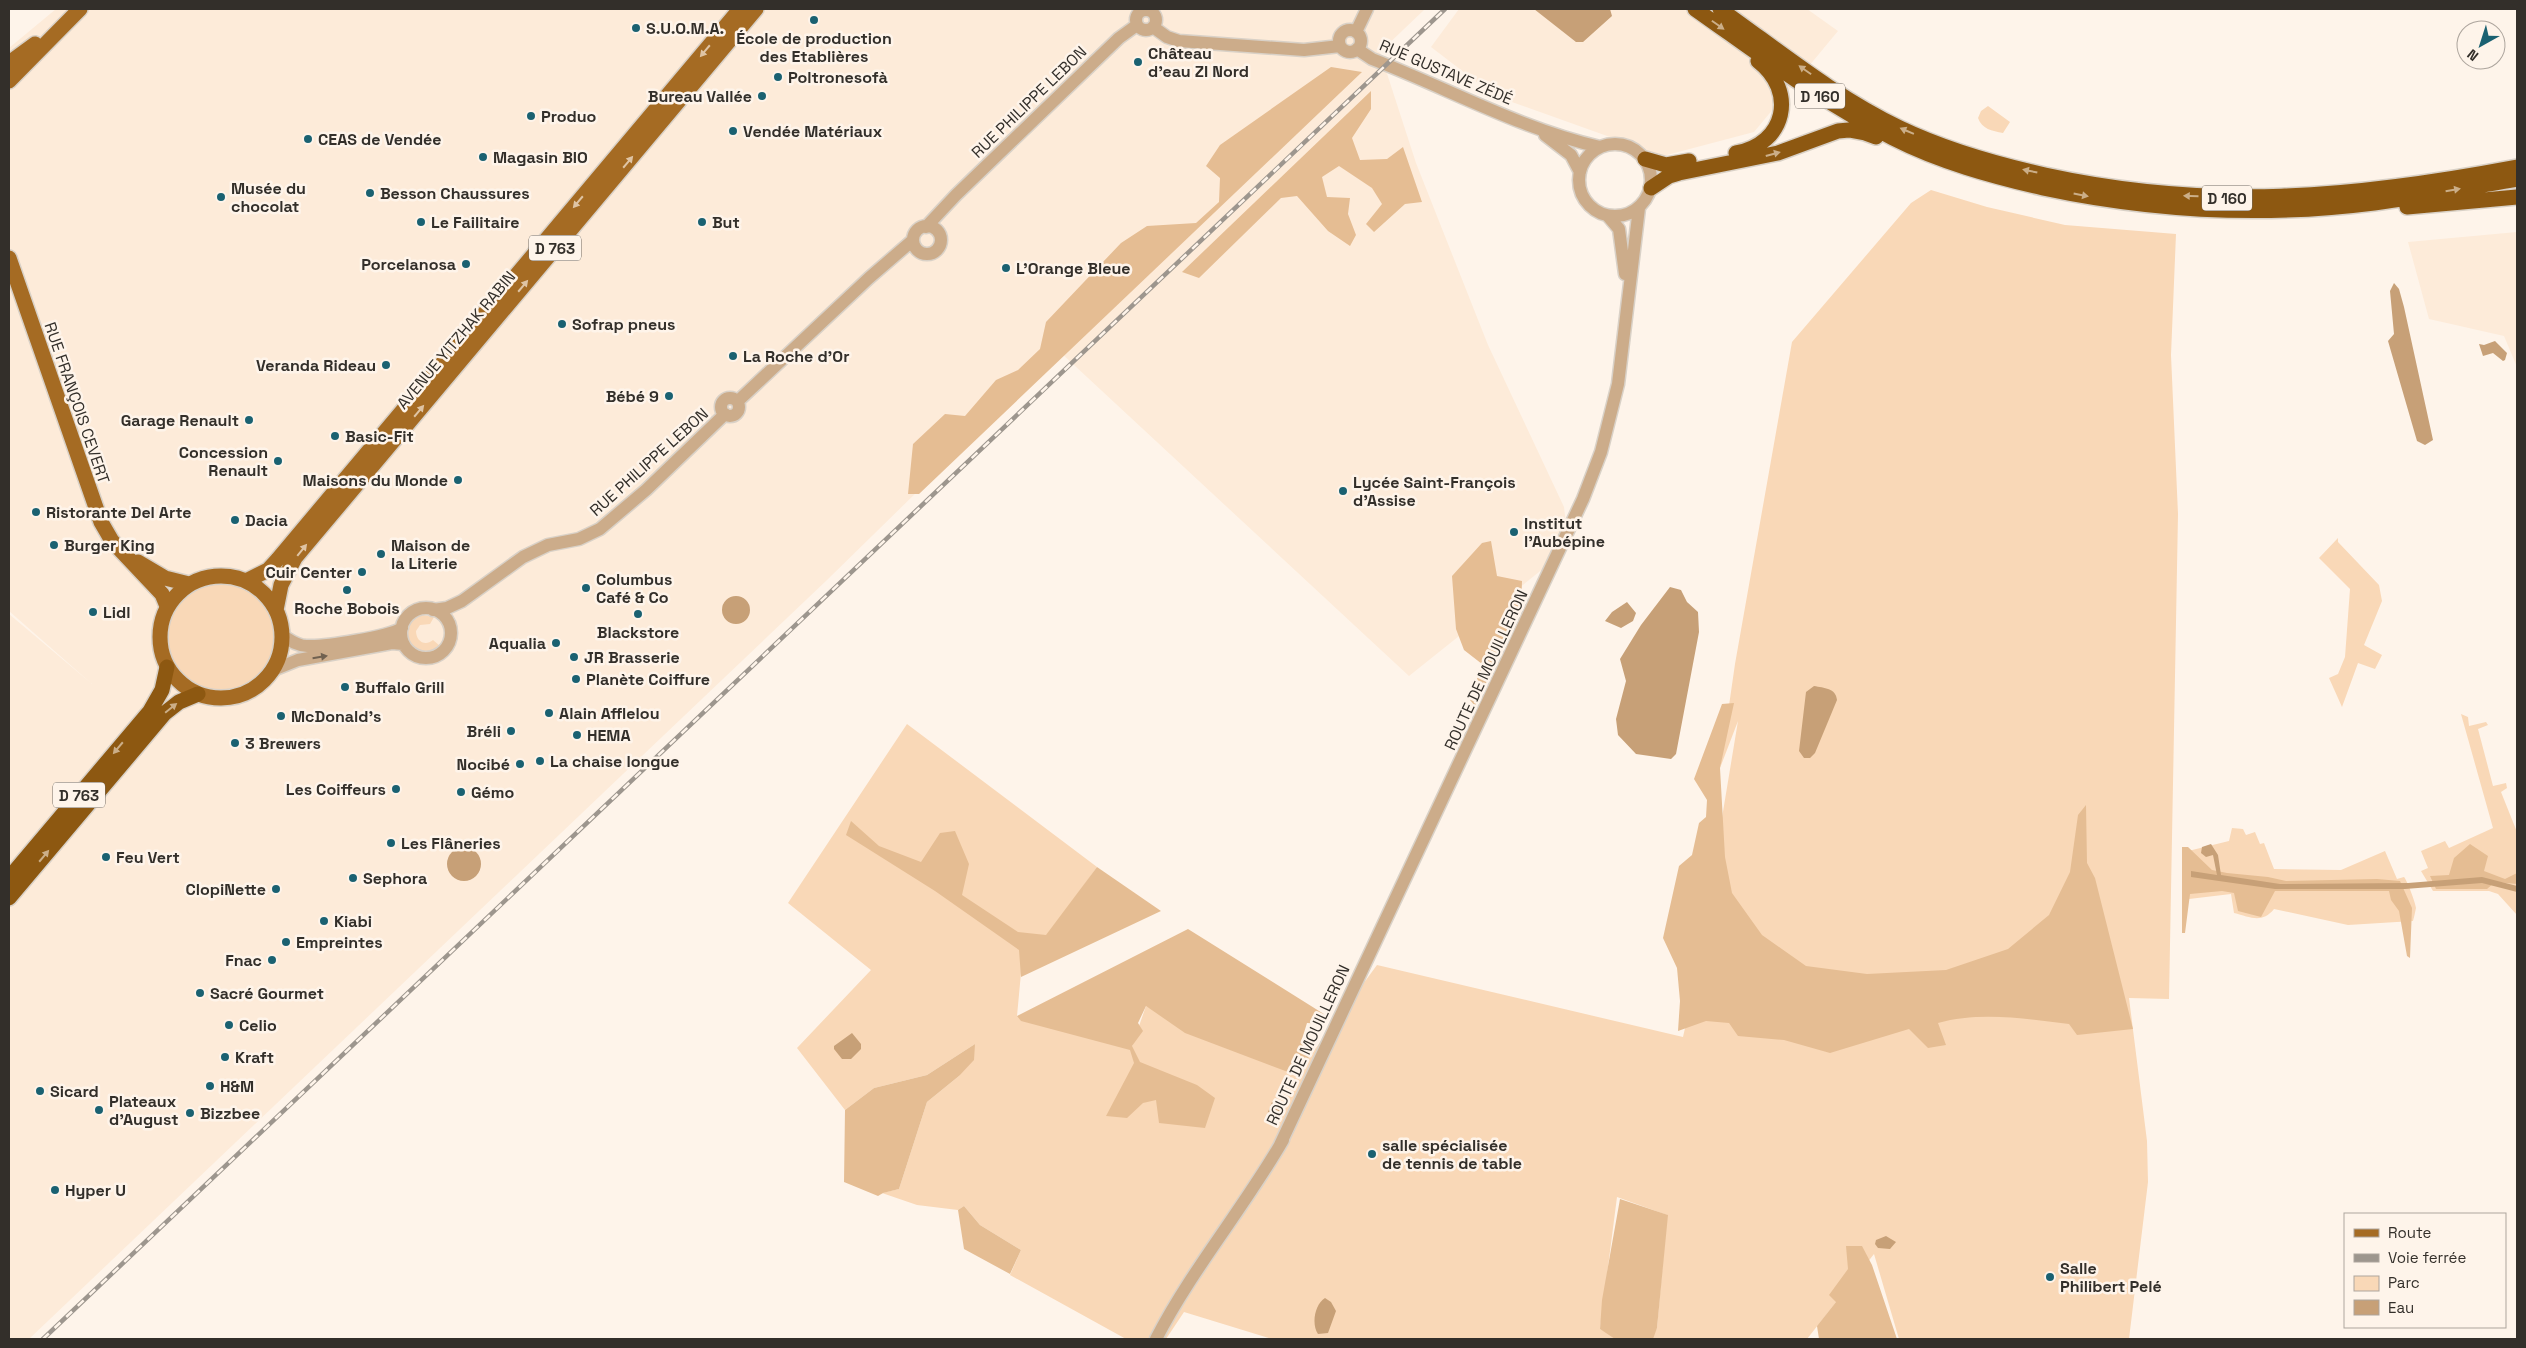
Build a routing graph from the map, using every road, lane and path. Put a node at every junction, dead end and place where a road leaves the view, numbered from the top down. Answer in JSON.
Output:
{"nodes":[{"id":1,"x":80,"y":9,"type":"edge"},
{"id":2,"x":740,"y":9,"type":"edge"},
{"id":3,"x":756,"y":9,"type":"edge"},
{"id":4,"x":1368,"y":9,"type":"edge"},
{"id":5,"x":1695,"y":9,"type":"edge"},
{"id":6,"x":1720,"y":9,"type":"edge"},
{"id":7,"x":1732,"y":9,"type":"edge"},
{"id":8,"x":1137,"y":25,"type":"junction"},
{"id":9,"x":1153,"y":27,"type":"junction"},
{"id":10,"x":1356,"y":32,"type":"junction"},
{"id":11,"x":1748,"y":38,"type":"junction"},
{"id":12,"x":1340,"y":46,"type":"junction"},
{"id":13,"x":1357,"y":49,"type":"junction"},
{"id":14,"x":9,"y":63,"type":"edge"},
{"id":15,"x":9,"y":81,"type":"edge"},
{"id":16,"x":1524,"y":122,"type":"junction"},
{"id":17,"x":1903,"y":143,"type":"junction"},
{"id":18,"x":1600,"y":147,"type":"junction"},
{"id":19,"x":1645,"y":159,"type":"junction"},
{"id":20,"x":2517,"y":160,"type":"edge"},
{"id":21,"x":2517,"y":167,"type":"edge"},
{"id":22,"x":1580,"y":172,"type":"junction"},
{"id":23,"x":2517,"y":179,"type":"edge"},
{"id":24,"x":1651,"y":188,"type":"junction"},
{"id":25,"x":2517,"y":197,"type":"edge"},
{"id":26,"x":2262,"y":204,"type":"junction"},
{"id":27,"x":947,"y":205,"type":"junction"},
{"id":28,"x":1639,"y":208,"type":"junction"},
{"id":29,"x":1608,"y":216,"type":"junction"},
{"id":30,"x":926,"y":227,"type":"junction"},
{"id":31,"x":940,"y":237,"type":"junction"},
{"id":32,"x":913,"y":240,"type":"junction"},
{"id":33,"x":920,"y":252,"type":"junction"},
{"id":34,"x":9,"y":258,"type":"edge"},
{"id":35,"x":887,"y":262,"type":"junction"},
{"id":36,"x":1625,"y":311,"type":"junction"},
{"id":37,"x":123,"y":553,"type":"junction"},
{"id":38,"x":246,"y":581,"type":"junction"},
{"id":39,"x":189,"y":584,"type":"junction"},
{"id":40,"x":462,"y":601,"type":"junction"},
{"id":41,"x":167,"y":606,"type":"junction"},
{"id":42,"x":276,"y":610,"type":"junction"},
{"id":43,"x":434,"y":610,"type":"junction"},
{"id":44,"x":448,"y":621,"type":"junction"},
{"id":45,"x":402,"y":628,"type":"junction"},
{"id":46,"x":282,"y":635,"type":"junction"},
{"id":47,"x":403,"y":644,"type":"junction"},
{"id":48,"x":167,"y":668,"type":"junction"},
{"id":49,"x":273,"y":670,"type":"junction"},
{"id":50,"x":198,"y":694,"type":"junction"},
{"id":51,"x":9,"y":878,"type":"edge"},
{"id":52,"x":9,"y":898,"type":"edge"},
{"id":53,"x":1156,"y":1339,"type":"edge"}],
"edges":[{"from":1,"to":14,"type":"main road"},
{"from":1,"to":15,"type":"main road"},
{"from":2,"to":38,"type":"main road","name":"AVENUE YITZHAK RABIN","number":"D 763","one_way":true},
{"from":42,"to":3,"type":"main road","name":"AVENUE YITZHAK RABIN","number":"D 763","one_way":true},
{"from":4,"to":10,"type":"street"},
{"from":5,"to":11,"type":"highway","number":"D 160","one_way":true},
{"from":6,"to":11,"type":"highway","number":"D 160"},
{"from":7,"to":11,"type":"highway"},
{"from":8,"to":9,"type":"street"},
{"from":8,"to":9,"type":"street"},
{"from":8,"to":27,"type":"street","name":"RUE PHILIPPE LEBON"},
{"from":9,"to":12,"type":"street"},
{"from":10,"to":12,"type":"street"},
{"from":10,"to":13,"type":"street"},
{"from":11,"to":17,"type":"highway","number":"D 160"},
{"from":11,"to":19,"type":"highway"},
{"from":26,"to":11,"type":"highway","number":"D 160","one_way":true},
{"from":12,"to":13,"type":"street"},
{"from":13,"to":16,"type":"street","name":"RUE GUSTAVE ZÉDÉ"},
{"from":16,"to":18,"type":"street","name":"RUE GUSTAVE ZÉDÉ"},
{"from":16,"to":22,"type":"street","name":"RUE GUSTAVE ZÉDÉ"},
{"from":24,"to":17,"type":"highway","one_way":true},
{"from":17,"to":26,"type":"highway","number":"D 160","one_way":true},
{"from":18,"to":19,"type":"street"},
{"from":18,"to":22,"type":"street"},
{"from":19,"to":24,"type":"street"},
{"from":20,"to":26,"type":"highway","number":"D 160"},
{"from":21,"to":26,"type":"highway","number":"D 160"},
{"from":22,"to":29,"type":"street"},
{"from":26,"to":23,"type":"highway","number":"D 160","one_way":true},
{"from":24,"to":28,"type":"street"},
{"from":25,"to":26,"type":"highway","number":"D 160"},
{"from":27,"to":30,"type":"street","name":"RUE PHILIPPE LEBON"},
{"from":27,"to":31,"type":"street"},
{"from":28,"to":29,"type":"street"},
{"from":28,"to":36,"type":"street"},
{"from":29,"to":36,"type":"street"},
{"from":30,"to":31,"type":"street"},
{"from":30,"to":32,"type":"street"},
{"from":31,"to":33,"type":"street"},
{"from":32,"to":33,"type":"street"},
{"from":32,"to":35,"type":"street","name":"RUE PHILIPPE LEBON"},
{"from":33,"to":35,"type":"street","name":"RUE PHILIPPE LEBON"},
{"from":34,"to":37,"type":"main road","name":"RUE FRANÇOIS CEVERT"},
{"from":35,"to":40,"type":"street","name":"RUE PHILIPPE LEBON"},
{"from":36,"to":53,"type":"street","name":"ROUTE DE MOUILLERON"},
{"from":37,"to":39,"type":"main road","name":"RUE FRANÇOIS CEVERT"},
{"from":37,"to":41,"type":"main road","name":"RUE FRANÇOIS CEVERT"},
{"from":38,"to":39,"type":"main road"},
{"from":38,"to":42,"type":"main road"},
{"from":39,"to":41,"type":"main road"},
{"from":40,"to":43,"type":"street","name":"RUE PHILIPPE LEBON"},
{"from":40,"to":44,"type":"street","name":"RUE PHILIPPE LEBON"},
{"from":41,"to":48,"type":"main road"},
{"from":42,"to":46,"type":"main road"},
{"from":43,"to":44,"type":"street"},
{"from":43,"to":45,"type":"street"},
{"from":44,"to":47,"type":"street"},
{"from":45,"to":46,"type":"street"},
{"from":45,"to":47,"type":"street"},
{"from":46,"to":49,"type":"main road"},
{"from":49,"to":47,"type":"street","one_way":true},
{"from":48,"to":50,"type":"main road"},
{"from":48,"to":51,"type":"highway","number":"D 763","one_way":true},
{"from":49,"to":50,"type":"main road"},
{"from":52,"to":50,"type":"highway","number":"D 763","one_way":true}]}
